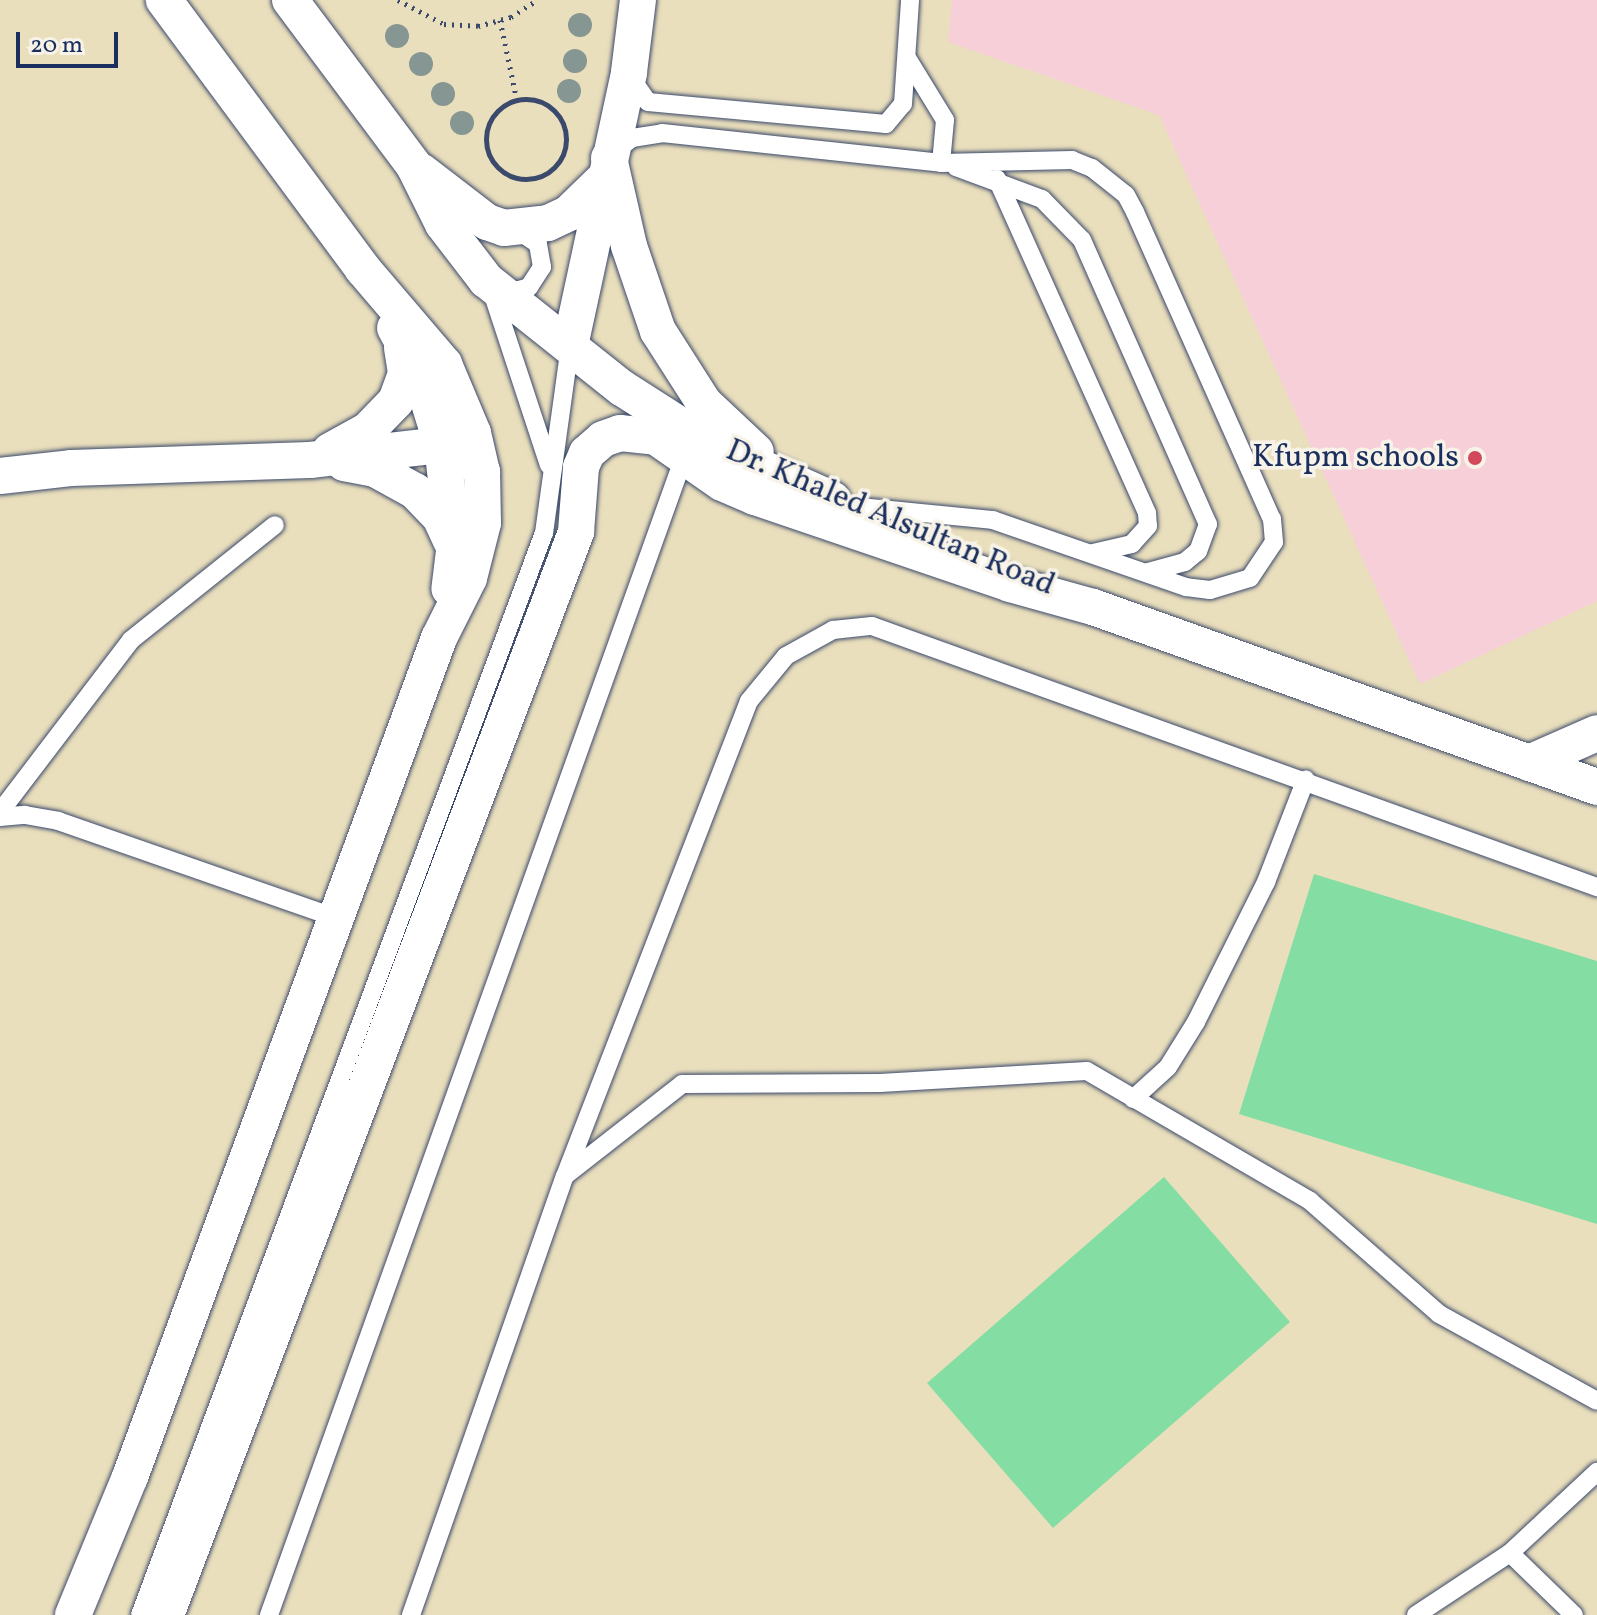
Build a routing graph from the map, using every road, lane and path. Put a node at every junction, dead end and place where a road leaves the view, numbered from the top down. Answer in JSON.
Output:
{"nodes":[{"id":1,"x":164,"y":0,"type":"edge"},
{"id":2,"x":290,"y":0,"type":"edge"},
{"id":3,"x":398,"y":0,"type":"edge"},
{"id":4,"x":537,"y":0,"type":"edge"},
{"id":5,"x":638,"y":0,"type":"edge"},
{"id":6,"x":910,"y":0,"type":"edge"},
{"id":7,"x":500,"y":20,"type":"junction"},
{"id":8,"x":907,"y":58,"type":"junction"},
{"id":9,"x":629,"y":72,"type":"junction"},
{"id":10,"x":517,"y":101,"type":"junction"},
{"id":11,"x":941,"y":163,"type":"junction"},
{"id":12,"x":414,"y":166,"type":"junction"},
{"id":13,"x":607,"y":168,"type":"junction"},
{"id":14,"x":997,"y":179,"type":"junction"},
{"id":15,"x":504,"y":228,"type":"junction"},
{"id":16,"x":363,"y":269,"type":"junction"},
{"id":17,"x":495,"y":288,"type":"junction"},
{"id":18,"x":400,"y":336,"type":"junction"},
{"id":19,"x":570,"y":346,"type":"junction"},
{"id":20,"x":442,"y":445,"type":"junction"},
{"id":21,"x":684,"y":457,"type":"junction"},
{"id":22,"x":310,"y":460,"type":"junction"},
{"id":23,"x":482,"y":472,"type":"junction"},
{"id":24,"x":0,"y":476,"type":"edge"},
{"id":25,"x":552,"y":482,"type":"junction"},
{"id":26,"x":818,"y":493,"type":"junction"},
{"id":27,"x":851,"y":506,"type":"junction"},
{"id":28,"x":275,"y":525,"type":"dead end"},
{"id":29,"x":454,"y":551,"type":"junction"},
{"id":30,"x":1087,"y":553,"type":"junction"},
{"id":31,"x":1145,"y":573,"type":"junction"},
{"id":32,"x":1093,"y":607,"type":"junction"},
{"id":33,"x":439,"y":638,"type":"junction"},
{"id":34,"x":1597,"y":733,"type":"edge"},
{"id":35,"x":1529,"y":763,"type":"junction"},
{"id":36,"x":1306,"y":779,"type":"junction"},
{"id":37,"x":1597,"y":787,"type":"edge"},
{"id":38,"x":0,"y":814,"type":"edge"},
{"id":39,"x":1597,"y":887,"type":"edge"},
{"id":40,"x":333,"y":917,"type":"junction"},
{"id":41,"x":1133,"y":1099,"type":"junction"},
{"id":42,"x":565,"y":1176,"type":"junction"},
{"id":43,"x":1597,"y":1401,"type":"edge"},
{"id":44,"x":1597,"y":1472,"type":"edge"},
{"id":45,"x":1510,"y":1553,"type":"junction"},
{"id":46,"x":73,"y":1615,"type":"edge"},
{"id":47,"x":140,"y":1615,"type":"edge"},
{"id":48,"x":166,"y":1615,"type":"edge"},
{"id":49,"x":269,"y":1615,"type":"edge"},
{"id":50,"x":411,"y":1615,"type":"edge"},
{"id":51,"x":1416,"y":1615,"type":"edge"},
{"id":52,"x":1574,"y":1615,"type":"edge"}],
"edges":[{"from":1,"to":16,"type":"street"},
{"from":2,"to":12,"type":"street"},
{"from":3,"to":7,"type":"path"},
{"from":4,"to":7,"type":"path"},
{"from":5,"to":9,"type":"street"},
{"from":6,"to":8,"type":"lane"},
{"from":7,"to":10,"type":"path"},
{"from":8,"to":9,"type":"lane"},
{"from":8,"to":11,"type":"lane"},
{"from":9,"to":13,"type":"street"},
{"from":10,"to":10,"type":"path"},
{"from":11,"to":13,"type":"lane"},
{"from":11,"to":14,"type":"lane"},
{"from":11,"to":31,"type":"lane"},
{"from":12,"to":15,"type":"street"},
{"from":12,"to":17,"type":"street","name":"Dr. Khaled Alsultan Road"},
{"from":13,"to":15,"type":"street"},
{"from":13,"to":19,"type":"street"},
{"from":13,"to":26,"type":"street"},
{"from":14,"to":30,"type":"lane"},
{"from":14,"to":31,"type":"lane"},
{"from":15,"to":17,"type":"lane"},
{"from":16,"to":18,"type":"street"},
{"from":16,"to":23,"type":"street"},
{"from":17,"to":19,"type":"street","name":"Dr. Khaled Alsultan Road"},
{"from":17,"to":25,"type":"lane"},
{"from":18,"to":20,"type":"street"},
{"from":18,"to":22,"type":"street"},
{"from":19,"to":25,"type":"lane"},
{"from":19,"to":26,"type":"street","name":"Dr. Khaled Alsultan Road"},
{"from":20,"to":22,"type":"street"},
{"from":20,"to":23,"type":"street"},
{"from":20,"to":29,"type":"street"},
{"from":21,"to":32,"type":"street","name":"Dr. Khaled Alsultan Road"},
{"from":21,"to":48,"type":"street","name":"Dr. Khaled Alsultan Road"},
{"from":21,"to":49,"type":"lane"},
{"from":22,"to":24,"type":"street"},
{"from":22,"to":29,"type":"street"},
{"from":23,"to":33,"type":"street"},
{"from":25,"to":47,"type":"lane"},
{"from":26,"to":27,"type":"street","name":"Dr. Khaled Alsultan Road"},
{"from":27,"to":30,"type":"lane"},
{"from":27,"to":32,"type":"street","name":"Dr. Khaled Alsultan Road"},
{"from":28,"to":38,"type":"lane"},
{"from":29,"to":33,"type":"street"},
{"from":30,"to":31,"type":"lane"},
{"from":32,"to":35,"type":"street","name":"Dr. Khaled Alsultan Road"},
{"from":33,"to":40,"type":"street"},
{"from":34,"to":35,"type":"street"},
{"from":35,"to":37,"type":"street","name":"Dr. Khaled Alsultan Road"},
{"from":36,"to":39,"type":"lane"},
{"from":36,"to":41,"type":"lane"},
{"from":36,"to":42,"type":"lane"},
{"from":38,"to":40,"type":"lane"},
{"from":40,"to":46,"type":"street"},
{"from":41,"to":42,"type":"lane"},
{"from":41,"to":43,"type":"lane"},
{"from":42,"to":50,"type":"lane"},
{"from":44,"to":45,"type":"lane"},
{"from":45,"to":51,"type":"lane"},
{"from":45,"to":52,"type":"lane"}]}
